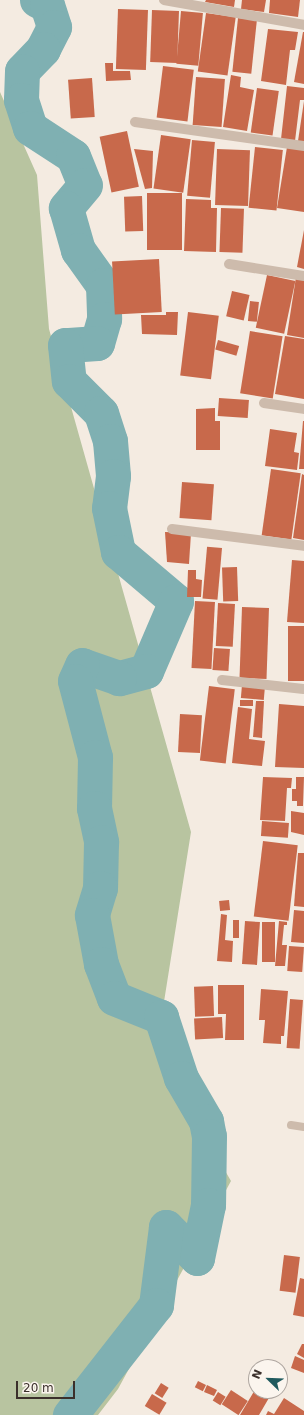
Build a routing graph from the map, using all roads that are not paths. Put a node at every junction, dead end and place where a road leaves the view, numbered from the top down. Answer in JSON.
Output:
{"nodes":[{"id":1,"x":164,"y":0,"type":"edge"},
{"id":2,"x":304,"y":25,"type":"edge"},
{"id":3,"x":135,"y":122,"type":"dead end"},
{"id":4,"x":304,"y":146,"type":"edge"},
{"id":5,"x":229,"y":264,"type":"dead end"},
{"id":6,"x":304,"y":276,"type":"edge"},
{"id":7,"x":264,"y":403,"type":"dead end"},
{"id":8,"x":304,"y":409,"type":"edge"},
{"id":9,"x":172,"y":529,"type":"dead end"},
{"id":10,"x":304,"y":546,"type":"edge"},
{"id":11,"x":222,"y":680,"type":"dead end"},
{"id":12,"x":304,"y":690,"type":"edge"},
{"id":13,"x":290,"y":1125,"type":"dead end"},
{"id":14,"x":304,"y":1126,"type":"edge"}],
"edges":[{"from":1,"to":2,"type":"street"},
{"from":3,"to":4,"type":"street"},
{"from":5,"to":6,"type":"street"},
{"from":7,"to":8,"type":"street"},
{"from":9,"to":10,"type":"street"},
{"from":11,"to":12,"type":"street"},
{"from":13,"to":14,"type":"lane"}]}
